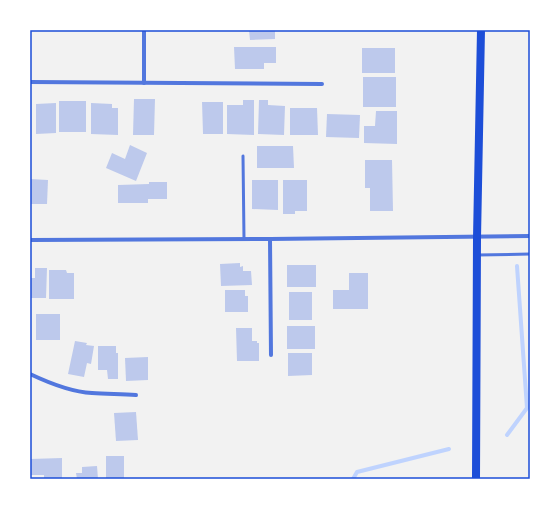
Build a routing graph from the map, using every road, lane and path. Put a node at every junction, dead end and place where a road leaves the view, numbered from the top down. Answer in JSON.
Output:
{"nodes":[{"id":1,"x":144,"y":30,"type":"edge"},
{"id":2,"x":481,"y":30,"type":"edge"},
{"id":3,"x":30,"y":82,"type":"edge"},
{"id":4,"x":144,"y":83,"type":"junction"},
{"id":5,"x":322,"y":84,"type":"dead end"},
{"id":6,"x":242,"y":156,"type":"dead end"},
{"id":7,"x":530,"y":236,"type":"edge"},
{"id":8,"x":477,"y":238,"type":"junction"},
{"id":9,"x":244,"y":239,"type":"junction"},
{"id":10,"x":270,"y":239,"type":"junction"},
{"id":11,"x":30,"y":240,"type":"edge"},
{"id":12,"x":530,"y":254,"type":"edge"},
{"id":13,"x":477,"y":255,"type":"junction"},
{"id":14,"x":271,"y":355,"type":"dead end"},
{"id":15,"x":30,"y":374,"type":"edge"},
{"id":16,"x":136,"y":394,"type":"dead end"},
{"id":17,"x":476,"y":479,"type":"edge"}],
"edges":[{"from":1,"to":4,"type":"street"},
{"from":2,"to":8,"type":"main road"},
{"from":3,"to":4,"type":"street"},
{"from":4,"to":5,"type":"street"},
{"from":6,"to":9,"type":"lane"},
{"from":7,"to":8,"type":"street"},
{"from":8,"to":10,"type":"street"},
{"from":8,"to":13,"type":"main road"},
{"from":9,"to":10,"type":"street"},
{"from":9,"to":11,"type":"street"},
{"from":10,"to":14,"type":"street"},
{"from":12,"to":13,"type":"lane"},
{"from":13,"to":17,"type":"main road"},
{"from":15,"to":16,"type":"street"}]}
